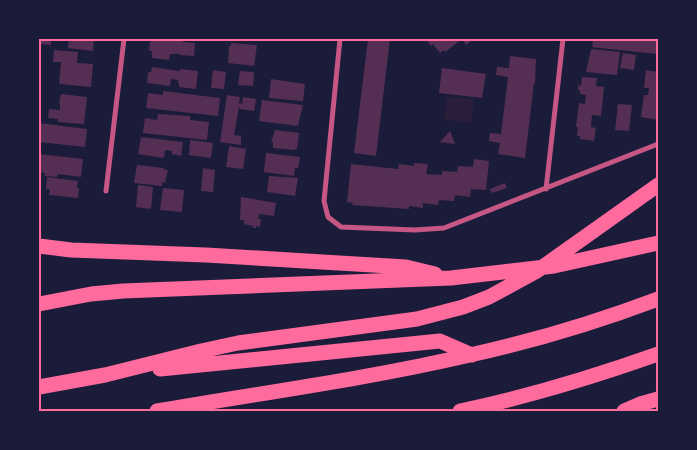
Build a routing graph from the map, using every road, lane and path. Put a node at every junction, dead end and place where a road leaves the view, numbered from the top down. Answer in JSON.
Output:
{"nodes":[{"id":1,"x":124,"y":39,"type":"edge"},
{"id":2,"x":340,"y":39,"type":"edge"},
{"id":3,"x":563,"y":39,"type":"edge"},
{"id":4,"x":658,"y":144,"type":"edge"},
{"id":5,"x":658,"y":185,"type":"edge"},
{"id":6,"x":546,"y":188,"type":"junction"},
{"id":7,"x":106,"y":191,"type":"dead end"},
{"id":8,"x":658,"y":243,"type":"edge"},
{"id":9,"x":39,"y":246,"type":"edge"},
{"id":10,"x":451,"y":278,"type":"junction"},
{"id":11,"x":658,"y":299,"type":"edge"},
{"id":12,"x":39,"y":304,"type":"edge"},
{"id":13,"x":658,"y":354,"type":"edge"},
{"id":14,"x":472,"y":355,"type":"junction"},
{"id":15,"x":105,"y":375,"type":"junction"},
{"id":16,"x":39,"y":387,"type":"edge"},
{"id":17,"x":658,"y":400,"type":"edge"},
{"id":18,"x":157,"y":411,"type":"edge"},
{"id":19,"x":460,"y":411,"type":"edge"},
{"id":20,"x":624,"y":411,"type":"edge"},
{"id":21,"x":643,"y":411,"type":"edge"}],
"edges":[{"from":1,"to":7,"type":"street"},
{"from":2,"to":6,"type":"street"},
{"from":3,"to":6,"type":"street"},
{"from":4,"to":6,"type":"street"},
{"from":5,"to":15,"type":"highway"},
{"from":8,"to":10,"type":"highway"},
{"from":9,"to":10,"type":"highway"},
{"from":10,"to":12,"type":"highway"},
{"from":11,"to":14,"type":"highway"},
{"from":13,"to":19,"type":"highway"},
{"from":14,"to":15,"type":"highway"},
{"from":14,"to":18,"type":"highway"},
{"from":15,"to":16,"type":"highway"},
{"from":17,"to":20,"type":"highway"},
{"from":17,"to":21,"type":"highway"}]}
